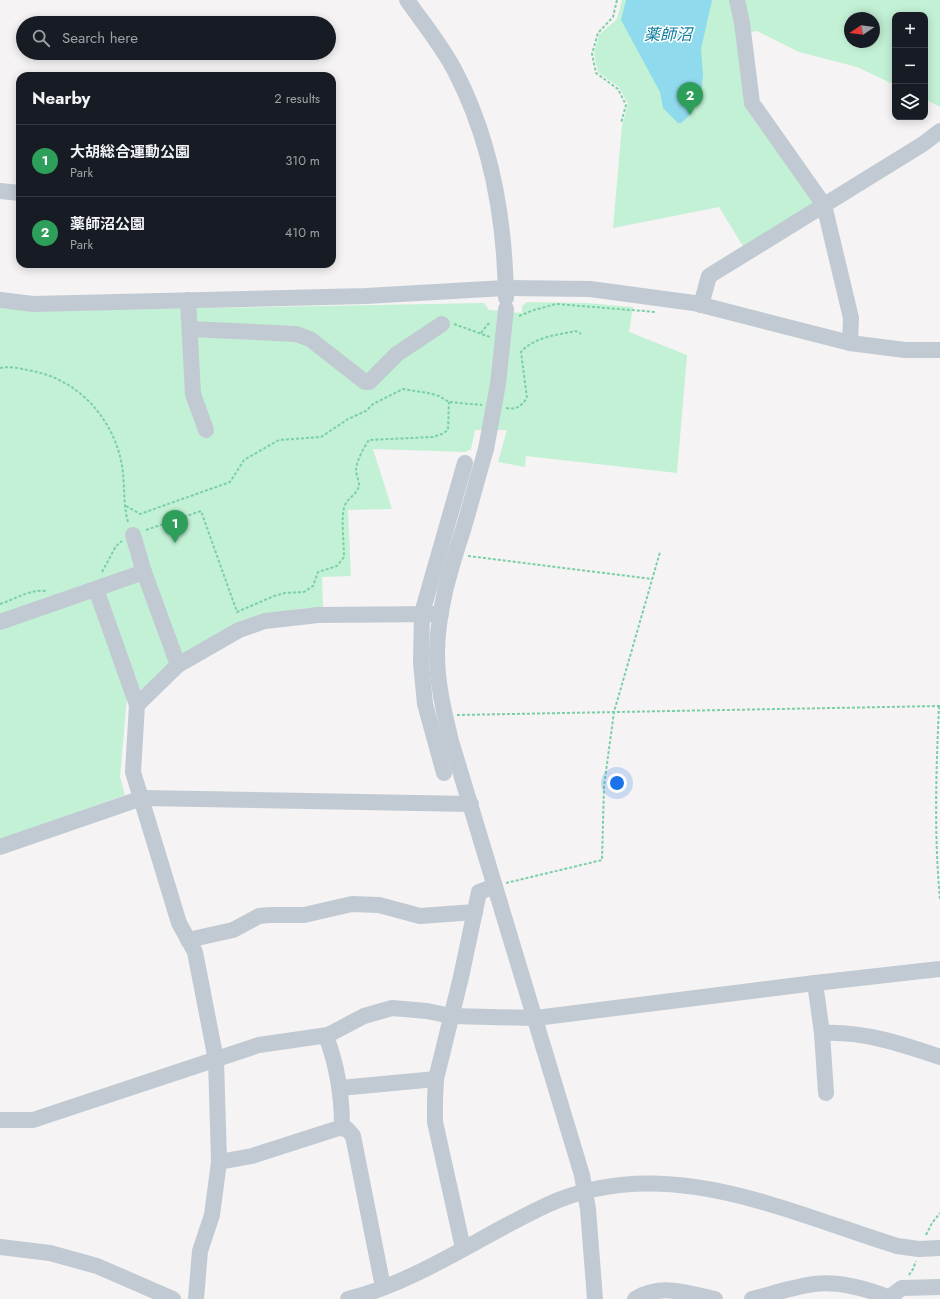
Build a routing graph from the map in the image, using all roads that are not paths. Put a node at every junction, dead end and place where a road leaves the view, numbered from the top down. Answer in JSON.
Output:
{"nodes":[{"id":1,"x":407,"y":0,"type":"edge"},
{"id":2,"x":737,"y":0,"type":"edge"},
{"id":3,"x":940,"y":132,"type":"edge"},
{"id":4,"x":0,"y":191,"type":"edge"},
{"id":5,"x":16,"y":193,"type":"edge"},
{"id":6,"x":824,"y":205,"type":"junction"},
{"id":7,"x":505,"y":288,"type":"junction"},
{"id":8,"x":0,"y":300,"type":"edge"},
{"id":9,"x":188,"y":300,"type":"junction"},
{"id":10,"x":701,"y":305,"type":"junction"},
{"id":11,"x":442,"y":324,"type":"road end"},
{"id":12,"x":190,"y":330,"type":"junction"},
{"id":13,"x":850,"y":343,"type":"junction"},
{"id":14,"x":940,"y":350,"type":"edge"},
{"id":15,"x":206,"y":430,"type":"dead end"},
{"id":16,"x":465,"y":463,"type":"dead end"},
{"id":17,"x":459,"y":515,"type":"junction"},
{"id":18,"x":132,"y":535,"type":"road end"},
{"id":19,"x":144,"y":572,"type":"junction"},
{"id":20,"x":98,"y":582,"type":"junction"},
{"id":21,"x":422,"y":613,"type":"junction"},
{"id":22,"x":441,"y":614,"type":"junction"},
{"id":23,"x":0,"y":622,"type":"edge"},
{"id":24,"x":178,"y":665,"type":"junction"},
{"id":25,"x":425,"y":704,"type":"junction"},
{"id":26,"x":138,"y":705,"type":"junction"},
{"id":27,"x":443,"y":708,"type":"junction"},
{"id":28,"x":444,"y":743,"type":"junction"},
{"id":29,"x":444,"y":773,"type":"dead end"},
{"id":30,"x":142,"y":798,"type":"junction"},
{"id":31,"x":471,"y":804,"type":"junction"},
{"id":32,"x":0,"y":847,"type":"edge"},
{"id":33,"x":496,"y":886,"type":"junction"},
{"id":34,"x":475,"y":912,"type":"junction"},
{"id":35,"x":188,"y":940,"type":"junction"},
{"id":36,"x":940,"y":969,"type":"edge"},
{"id":37,"x":815,"y":983,"type":"junction"},
{"id":38,"x":451,"y":1016,"type":"junction"},
{"id":39,"x":536,"y":1018,"type":"junction"},
{"id":40,"x":822,"y":1033,"type":"junction"},
{"id":41,"x":326,"y":1036,"type":"junction"},
{"id":42,"x":940,"y":1057,"type":"edge"},
{"id":43,"x":216,"y":1060,"type":"junction"},
{"id":44,"x":436,"y":1079,"type":"junction"},
{"id":45,"x":340,"y":1088,"type":"junction"},
{"id":46,"x":826,"y":1093,"type":"dead end"},
{"id":47,"x":0,"y":1120,"type":"edge"},
{"id":48,"x":342,"y":1127,"type":"junction"},
{"id":49,"x":219,"y":1162,"type":"junction"},
{"id":50,"x":585,"y":1191,"type":"junction"},
{"id":51,"x":0,"y":1247,"type":"edge"},
{"id":52,"x":463,"y":1248,"type":"junction"},
{"id":53,"x":940,"y":1248,"type":"edge"},
{"id":54,"x":383,"y":1287,"type":"junction"},
{"id":55,"x":940,"y":1287,"type":"edge"},
{"id":56,"x":892,"y":1296,"type":"edge"},
{"id":57,"x":173,"y":1299,"type":"edge"},
{"id":58,"x":196,"y":1299,"type":"edge"},
{"id":59,"x":348,"y":1299,"type":"edge"},
{"id":60,"x":595,"y":1299,"type":"edge"},
{"id":61,"x":635,"y":1299,"type":"edge"},
{"id":62,"x":715,"y":1299,"type":"edge"},
{"id":63,"x":752,"y":1299,"type":"edge"}],
"edges":[{"from":1,"to":7,"type":"street"},
{"from":2,"to":6,"type":"street"},
{"from":3,"to":6,"type":"street"},
{"from":4,"to":5,"type":"street"},
{"from":6,"to":10,"type":"street"},
{"from":6,"to":13,"type":"street"},
{"from":7,"to":9,"type":"street"},
{"from":7,"to":10,"type":"street"},
{"from":7,"to":17,"type":"street","bridge":true},
{"from":8,"to":9,"type":"street"},
{"from":9,"to":12,"type":"street"},
{"from":10,"to":13,"type":"street"},
{"from":11,"to":12,"type":"street"},
{"from":12,"to":15,"type":"street"},
{"from":13,"to":14,"type":"street"},
{"from":16,"to":17,"type":"street"},
{"from":17,"to":21,"type":"street"},
{"from":17,"to":22,"type":"street"},
{"from":18,"to":19,"type":"street"},
{"from":19,"to":20,"type":"street"},
{"from":19,"to":24,"type":"street"},
{"from":20,"to":23,"type":"street"},
{"from":20,"to":26,"type":"street"},
{"from":21,"to":22,"type":"street"},
{"from":21,"to":24,"type":"street"},
{"from":21,"to":25,"type":"street"},
{"from":22,"to":27,"type":"street"},
{"from":24,"to":26,"type":"street"},
{"from":25,"to":27,"type":"street"},
{"from":25,"to":28,"type":"street"},
{"from":26,"to":30,"type":"street"},
{"from":27,"to":28,"type":"street"},
{"from":28,"to":29,"type":"street"},
{"from":28,"to":31,"type":"street"},
{"from":30,"to":31,"type":"street"},
{"from":30,"to":32,"type":"street"},
{"from":30,"to":35,"type":"street"},
{"from":31,"to":33,"type":"street"},
{"from":33,"to":34,"type":"street"},
{"from":33,"to":39,"type":"street"},
{"from":34,"to":35,"type":"street"},
{"from":34,"to":38,"type":"street"},
{"from":35,"to":43,"type":"street"},
{"from":36,"to":37,"type":"street"},
{"from":37,"to":39,"type":"street"},
{"from":37,"to":40,"type":"street"},
{"from":38,"to":39,"type":"street"},
{"from":38,"to":41,"type":"street"},
{"from":38,"to":44,"type":"street"},
{"from":39,"to":50,"type":"street"},
{"from":40,"to":42,"type":"street"},
{"from":40,"to":46,"type":"street"},
{"from":41,"to":43,"type":"street"},
{"from":41,"to":45,"type":"street"},
{"from":43,"to":47,"type":"street"},
{"from":43,"to":49,"type":"street"},
{"from":44,"to":45,"type":"street"},
{"from":44,"to":52,"type":"street"},
{"from":45,"to":48,"type":"street"},
{"from":48,"to":49,"type":"street"},
{"from":48,"to":54,"type":"street"},
{"from":49,"to":58,"type":"street"},
{"from":50,"to":52,"type":"street"},
{"from":50,"to":53,"type":"street"},
{"from":50,"to":60,"type":"street"},
{"from":51,"to":57,"type":"street"},
{"from":52,"to":54,"type":"street"},
{"from":54,"to":59,"type":"street"},
{"from":55,"to":56,"type":"street"},
{"from":56,"to":63,"type":"street"},
{"from":61,"to":62,"type":"street"}]}
